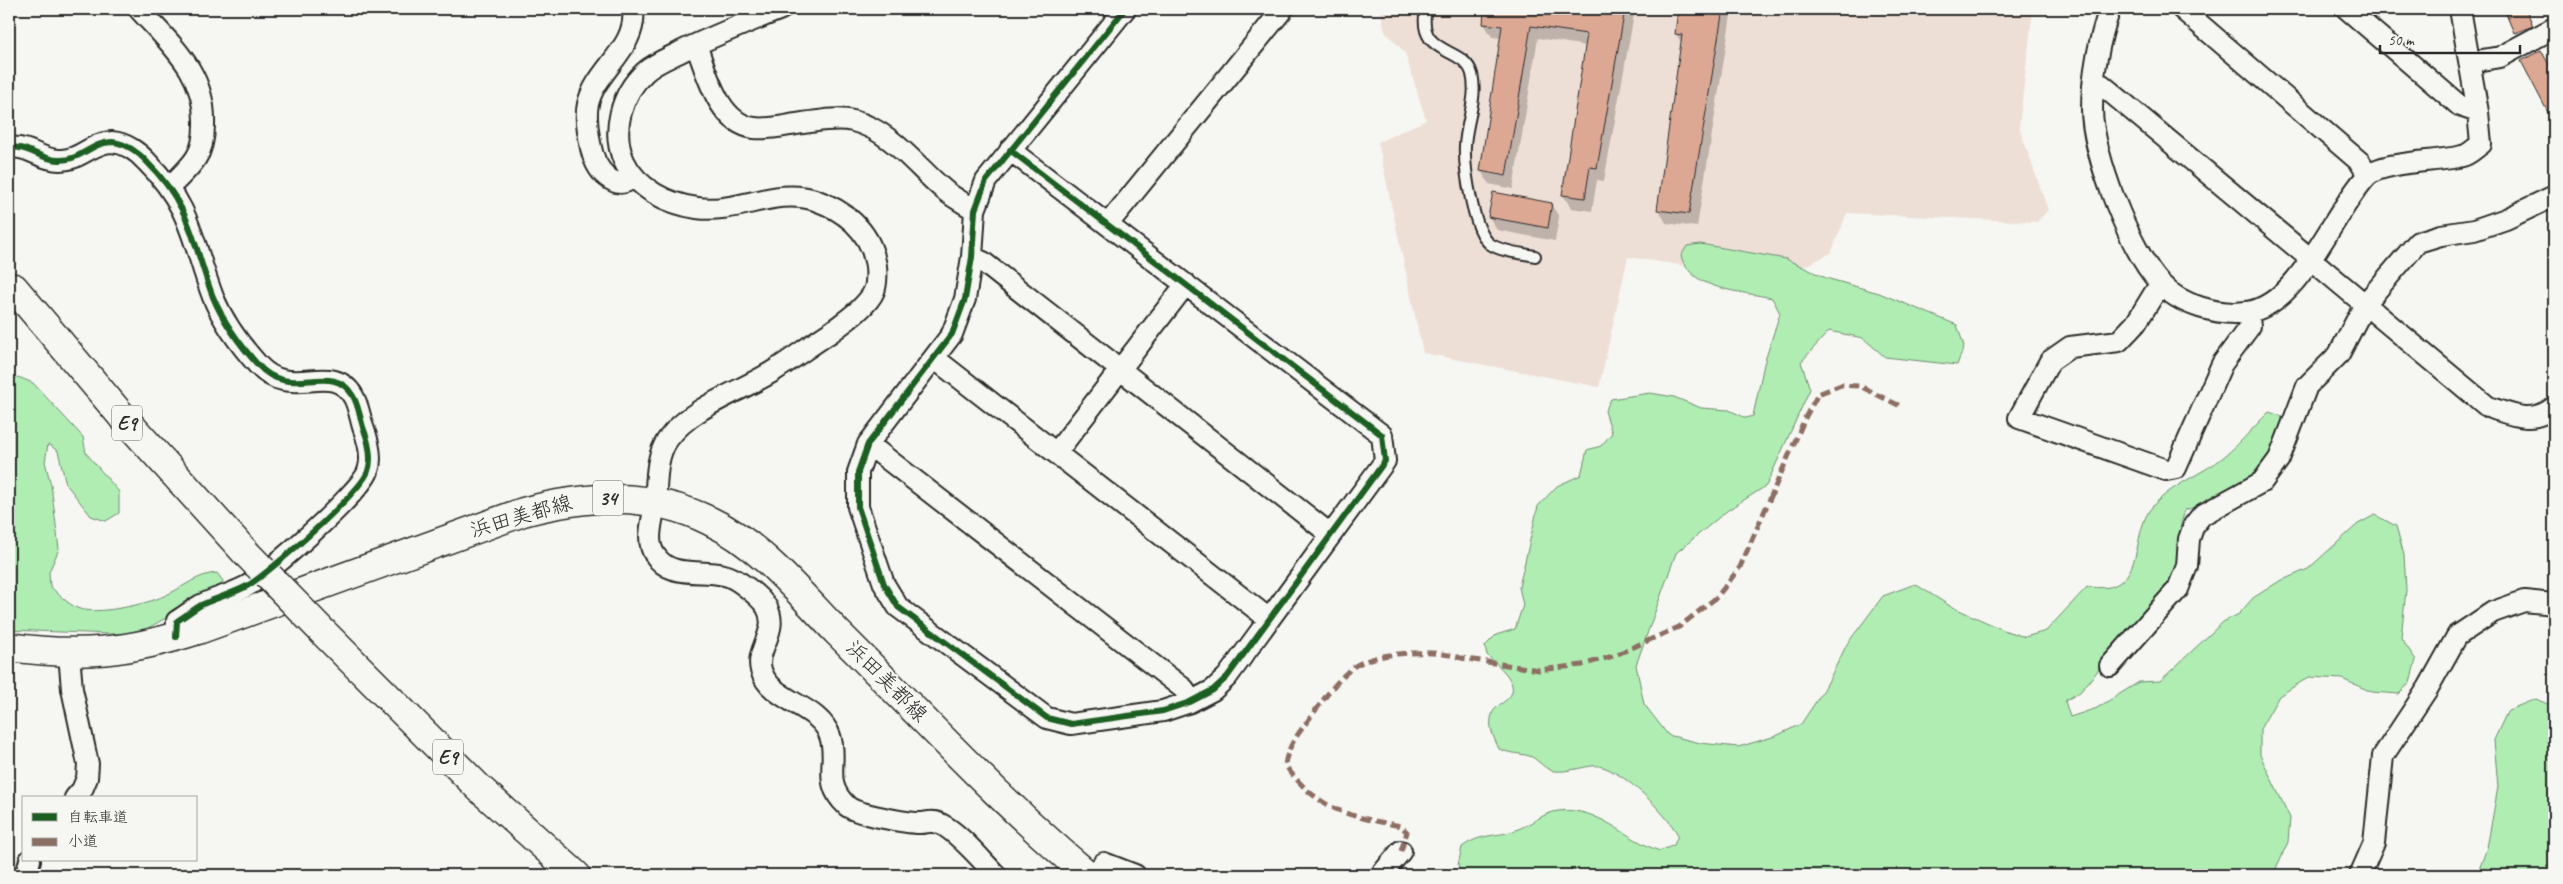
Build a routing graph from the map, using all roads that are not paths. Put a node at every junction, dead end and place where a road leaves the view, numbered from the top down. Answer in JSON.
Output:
{"nodes":[{"id":1,"x":139,"y":9,"type":"edge"},
{"id":2,"x":633,"y":9,"type":"edge"},
{"id":3,"x":781,"y":9,"type":"edge"},
{"id":4,"x":1125,"y":9,"type":"edge"},
{"id":5,"x":1283,"y":9,"type":"edge"},
{"id":6,"x":1426,"y":9,"type":"edge"},
{"id":7,"x":2110,"y":9,"type":"edge"},
{"id":8,"x":2182,"y":9,"type":"edge"},
{"id":9,"x":2347,"y":9,"type":"edge"},
{"id":10,"x":2460,"y":9,"type":"edge"},
{"id":11,"x":2554,"y":28,"type":"edge"},
{"id":12,"x":696,"y":45,"type":"junction"},
{"id":13,"x":2470,"y":62,"type":"junction"},
{"id":14,"x":2094,"y":83,"type":"junction"},
{"id":15,"x":2478,"y":112,"type":"junction"},
{"id":16,"x":9,"y":148,"type":"edge"},
{"id":17,"x":1010,"y":150,"type":"junction"},
{"id":18,"x":2368,"y":175,"type":"junction"},
{"id":19,"x":634,"y":177,"type":"junction"},
{"id":20,"x":170,"y":187,"type":"junction"},
{"id":21,"x":2554,"y":196,"type":"edge"},
{"id":22,"x":975,"y":210,"type":"junction"},
{"id":23,"x":1108,"y":224,"type":"junction"},
{"id":24,"x":1535,"y":256,"type":"dead end"},
{"id":25,"x":972,"y":258,"type":"junction"},
{"id":26,"x":2310,"y":260,"type":"junction"},
{"id":27,"x":1186,"y":284,"type":"junction"},
{"id":28,"x":2160,"y":284,"type":"junction"},
{"id":29,"x":14,"y":288,"type":"dead end"},
{"id":30,"x":2365,"y":304,"type":"junction"},
{"id":31,"x":2248,"y":312,"type":"junction"},
{"id":32,"x":934,"y":358,"type":"junction"},
{"id":33,"x":1121,"y":368,"type":"junction"},
{"id":34,"x":2554,"y":407,"type":"edge"},
{"id":35,"x":868,"y":444,"type":"junction"},
{"id":36,"x":1056,"y":453,"type":"junction"},
{"id":37,"x":655,"y":502,"type":"junction"},
{"id":38,"x":1330,"y":534,"type":"junction"},
{"id":39,"x":2554,"y":604,"type":"edge"},
{"id":40,"x":1269,"y":619,"type":"junction"},
{"id":41,"x":176,"y":637,"type":"junction"},
{"id":42,"x":9,"y":647,"type":"edge"},
{"id":43,"x":69,"y":654,"type":"junction"},
{"id":44,"x":2110,"y":666,"type":"dead end"},
{"id":45,"x":1190,"y":702,"type":"junction"},
{"id":46,"x":76,"y":796,"type":"edge"},
{"id":47,"x":1401,"y":851,"type":"dead end"},
{"id":48,"x":29,"y":862,"type":"edge"},
{"id":49,"x":26,"y":875,"type":"edge"},
{"id":50,"x":576,"y":875,"type":"edge"},
{"id":51,"x":996,"y":875,"type":"edge"},
{"id":52,"x":1088,"y":875,"type":"edge"},
{"id":53,"x":1094,"y":875,"type":"edge"},
{"id":54,"x":1135,"y":875,"type":"edge"},
{"id":55,"x":1381,"y":875,"type":"edge"},
{"id":56,"x":2360,"y":875,"type":"edge"}],
"edges":[{"from":1,"to":20,"type":"street"},
{"from":2,"to":19,"type":"street"},
{"from":3,"to":12,"type":"street"},
{"from":4,"to":17,"type":"street"},
{"from":5,"to":23,"type":"street"},
{"from":6,"to":24,"type":"lane"},
{"from":7,"to":14,"type":"street"},
{"from":8,"to":18,"type":"street"},
{"from":9,"to":15,"type":"street"},
{"from":10,"to":13,"type":"street"},
{"from":11,"to":13,"type":"street"},
{"from":12,"to":19,"type":"street"},
{"from":12,"to":22,"type":"street"},
{"from":13,"to":15,"type":"street"},
{"from":14,"to":26,"type":"street"},
{"from":14,"to":28,"type":"street"},
{"from":15,"to":18,"type":"street"},
{"from":16,"to":20,"type":"street"},
{"from":17,"to":22,"type":"street"},
{"from":17,"to":23,"type":"street"},
{"from":18,"to":26,"type":"street"},
{"from":19,"to":37,"type":"street"},
{"from":20,"to":41,"type":"street"},
{"from":21,"to":30,"type":"street"},
{"from":22,"to":25,"type":"street"},
{"from":23,"to":27,"type":"street"},
{"from":25,"to":32,"type":"street"},
{"from":25,"to":33,"type":"street"},
{"from":26,"to":30,"type":"street"},
{"from":26,"to":31,"type":"street"},
{"from":27,"to":33,"type":"street"},
{"from":27,"to":38,"type":"street"},
{"from":28,"to":31,"type":"street"},
{"from":28,"to":31,"type":"street"},
{"from":29,"to":50,"type":"main road","number":"E9","bridge":true},
{"from":30,"to":34,"type":"street"},
{"from":30,"to":44,"type":"street"},
{"from":32,"to":35,"type":"street"},
{"from":32,"to":36,"type":"street"},
{"from":33,"to":36,"type":"street"},
{"from":33,"to":38,"type":"street"},
{"from":35,"to":45,"type":"street"},
{"from":35,"to":45,"type":"street"},
{"from":36,"to":40,"type":"street"},
{"from":37,"to":41,"type":"main road","name":"浜田美都線","number":"34"},
{"from":37,"to":51,"type":"street"},
{"from":37,"to":52,"type":"main road","name":"浜田美都線","number":"34"},
{"from":38,"to":40,"type":"street"},
{"from":39,"to":56,"type":"street"},
{"from":40,"to":45,"type":"street"},
{"from":41,"to":43,"type":"main road","name":"浜田美都線","number":"34"},
{"from":42,"to":43,"type":"main road","name":"浜田美都線","number":"34"},
{"from":43,"to":46,"type":"street"},
{"from":47,"to":55,"type":"street"},
{"from":48,"to":49,"type":"street"},
{"from":53,"to":54,"type":"street"}]}
